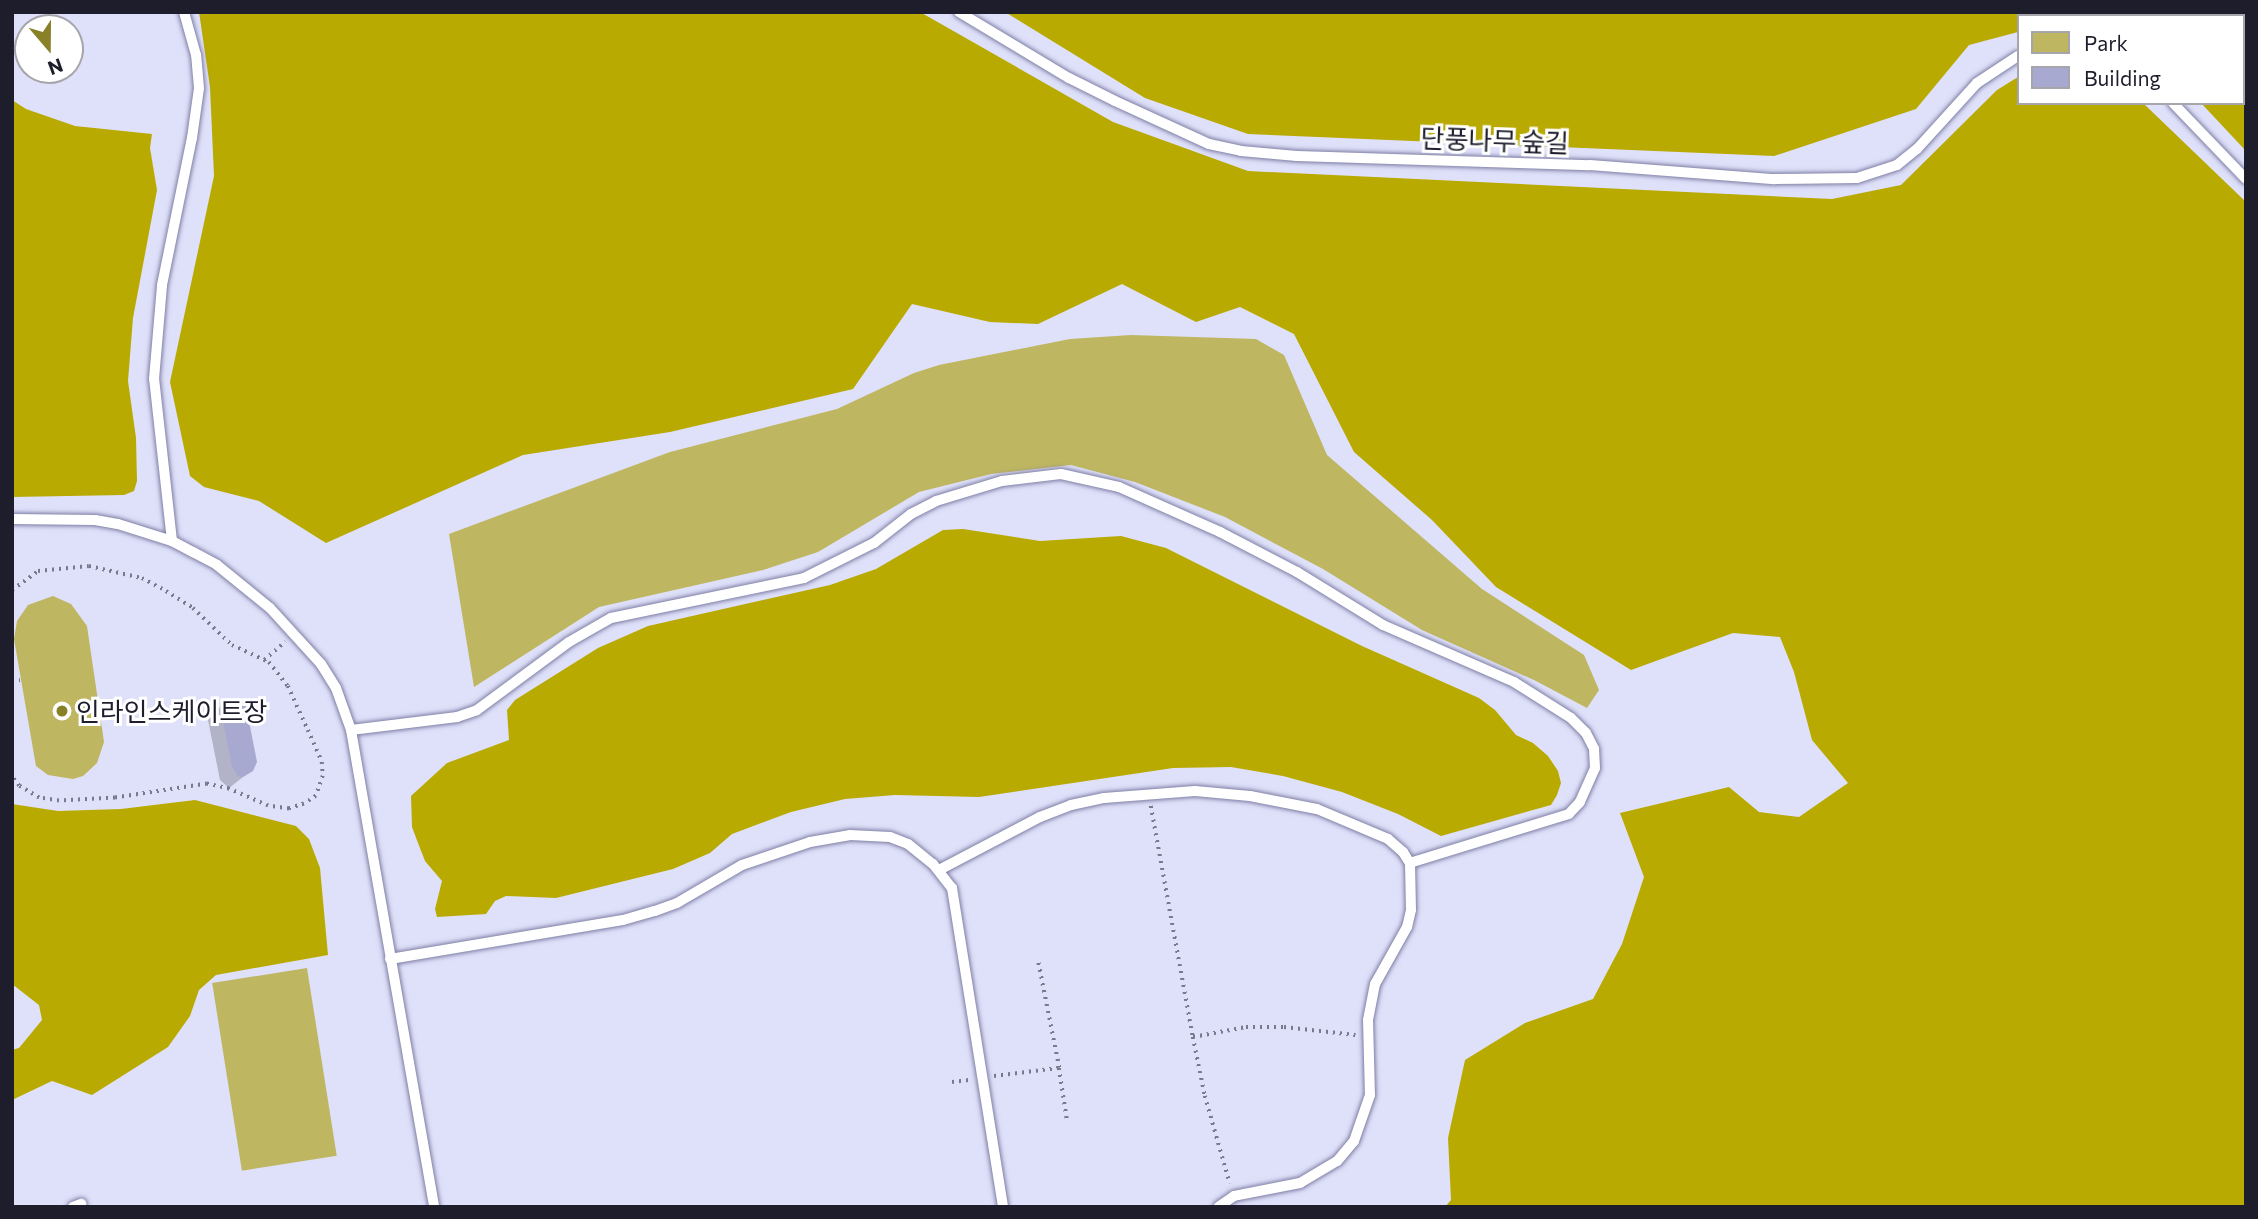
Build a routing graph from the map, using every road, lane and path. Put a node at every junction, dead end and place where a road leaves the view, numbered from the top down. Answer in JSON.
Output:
{"nodes":[{"id":1,"x":184,"y":12,"type":"edge"},
{"id":2,"x":959,"y":12,"type":"edge"},
{"id":3,"x":2016,"y":57,"type":"edge"},
{"id":4,"x":2175,"y":105,"type":"edge"},
{"id":5,"x":2246,"y":179,"type":"edge"},
{"id":6,"x":12,"y":519,"type":"edge"},
{"id":7,"x":172,"y":541,"type":"junction"},
{"id":8,"x":12,"y":590,"type":"edge"},
{"id":9,"x":294,"y":634,"type":"junction"},
{"id":10,"x":264,"y":660,"type":"junction"},
{"id":11,"x":20,"y":680,"type":"dead end"},
{"id":12,"x":12,"y":681,"type":"edge"},
{"id":13,"x":351,"y":730,"type":"junction"},
{"id":14,"x":12,"y":777,"type":"edge"},
{"id":15,"x":1149,"y":794,"type":"junction"},
{"id":16,"x":1410,"y":863,"type":"junction"},
{"id":17,"x":939,"y":870,"type":"junction"},
{"id":18,"x":390,"y":959,"type":"junction"},
{"id":19,"x":1038,"y":962,"type":"dead end"},
{"id":20,"x":1368,"y":1036,"type":"junction"},
{"id":21,"x":1193,"y":1037,"type":"junction"},
{"id":22,"x":1059,"y":1068,"type":"junction"},
{"id":23,"x":1015,"y":1073,"type":"dead end"},
{"id":24,"x":1067,"y":1119,"type":"dead end"},
{"id":25,"x":1234,"y":1196,"type":"junction"},
{"id":26,"x":434,"y":1207,"type":"edge"},
{"id":27,"x":1003,"y":1207,"type":"edge"},
{"id":28,"x":1218,"y":1207,"type":"edge"}],
"edges":[{"from":1,"to":7,"type":"lane"},
{"from":2,"to":3,"type":"lane","name":"단풍나무 숲길"},
{"from":4,"to":5,"type":"lane"},
{"from":6,"to":7,"type":"lane"},
{"from":7,"to":9,"type":"lane"},
{"from":8,"to":10,"type":"path"},
{"from":9,"to":10,"type":"path"},
{"from":9,"to":13,"type":"lane"},
{"from":10,"to":14,"type":"path"},
{"from":11,"to":12,"type":"path"},
{"from":13,"to":16,"type":"lane"},
{"from":13,"to":18,"type":"lane"},
{"from":15,"to":16,"type":"lane"},
{"from":15,"to":17,"type":"lane"},
{"from":15,"to":21,"type":"path"},
{"from":16,"to":20,"type":"lane"},
{"from":17,"to":18,"type":"lane"},
{"from":17,"to":27,"type":"lane"},
{"from":18,"to":26,"type":"lane"},
{"from":19,"to":22,"type":"path"},
{"from":20,"to":21,"type":"path"},
{"from":20,"to":25,"type":"lane"},
{"from":21,"to":25,"type":"path"},
{"from":22,"to":23,"type":"path"},
{"from":22,"to":24,"type":"path"},
{"from":25,"to":28,"type":"lane"}]}
